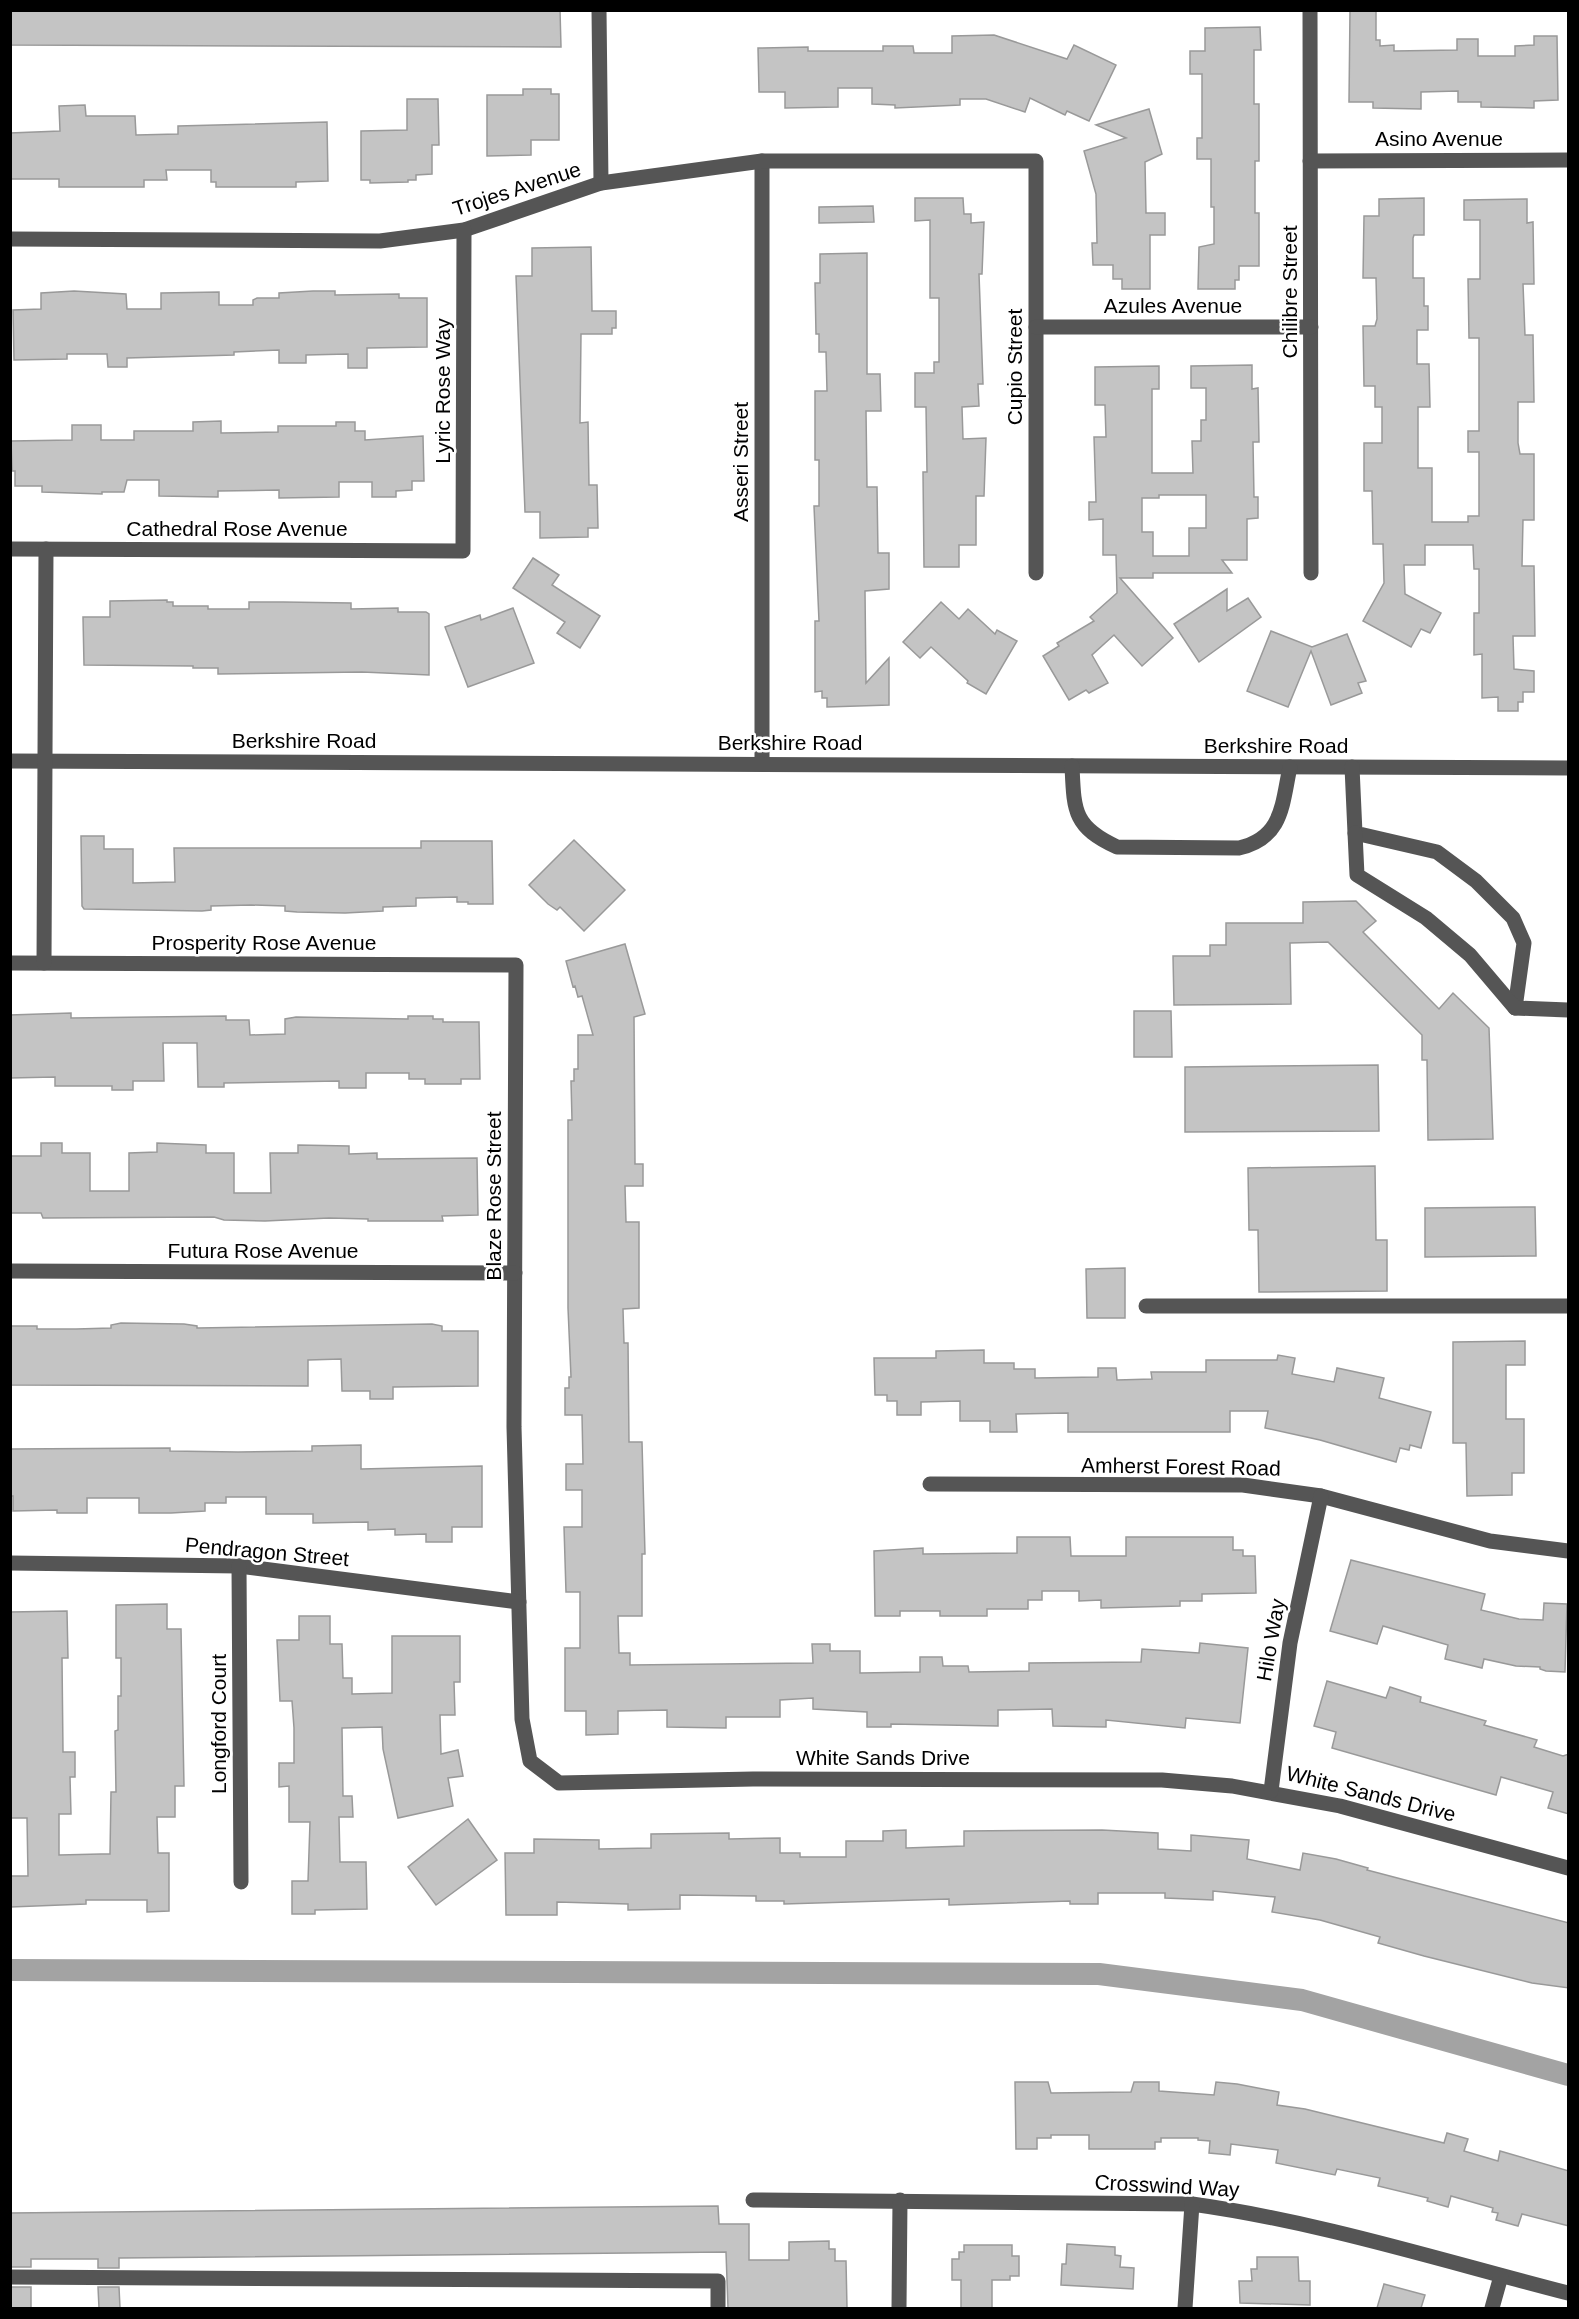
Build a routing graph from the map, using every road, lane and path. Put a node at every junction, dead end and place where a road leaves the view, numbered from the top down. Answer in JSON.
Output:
{"nodes":[{"id":1,"x":599,"y":10,"type":"edge"},
{"id":2,"x":1311,"y":10,"type":"edge"},
{"id":3,"x":1569,"y":160,"type":"edge"},
{"id":4,"x":762,"y":161,"type":"junction"},
{"id":5,"x":1036,"y":161,"type":"joint"},
{"id":6,"x":1311,"y":161,"type":"junction"},
{"id":7,"x":601,"y":183,"type":"junction"},
{"id":8,"x":464,"y":230,"type":"junction"},
{"id":9,"x":10,"y":239,"type":"edge"},
{"id":10,"x":1036,"y":327,"type":"junction"},
{"id":11,"x":1311,"y":327,"type":"junction"},
{"id":12,"x":10,"y":549,"type":"edge"},
{"id":13,"x":46,"y":549,"type":"junction"},
{"id":14,"x":463,"y":551,"type":"joint"},
{"id":15,"x":1036,"y":573,"type":"dead end"},
{"id":16,"x":1311,"y":573,"type":"dead end"},
{"id":17,"x":10,"y":761,"type":"edge"},
{"id":18,"x":45,"y":761,"type":"junction"},
{"id":19,"x":762,"y":764,"type":"junction"},
{"id":20,"x":1072,"y":766,"type":"junction"},
{"id":21,"x":1290,"y":767,"type":"junction"},
{"id":22,"x":1352,"y":767,"type":"junction"},
{"id":23,"x":1569,"y":768,"type":"edge"},
{"id":24,"x":1355,"y":833,"type":"junction"},
{"id":25,"x":10,"y":963,"type":"edge"},
{"id":26,"x":44,"y":963,"type":"junction"},
{"id":27,"x":516,"y":965,"type":"joint"},
{"id":28,"x":1515,"y":1008,"type":"junction"},
{"id":29,"x":1569,"y":1010,"type":"edge"},
{"id":30,"x":10,"y":1271,"type":"edge"},
{"id":31,"x":515,"y":1273,"type":"junction"},
{"id":32,"x":1146,"y":1306,"type":"dead end"},
{"id":33,"x":1569,"y":1306,"type":"edge"},
{"id":34,"x":514,"y":1427,"type":"joint"},
{"id":35,"x":930,"y":1484,"type":"dead end"},
{"id":36,"x":1321,"y":1496,"type":"junction"},
{"id":37,"x":1569,"y":1551,"type":"edge"},
{"id":38,"x":10,"y":1563,"type":"edge"},
{"id":39,"x":239,"y":1566,"type":"junction"},
{"id":40,"x":519,"y":1602,"type":"junction"},
{"id":41,"x":1271,"y":1791,"type":"junction"},
{"id":42,"x":1569,"y":1868,"type":"edge"},
{"id":43,"x":242,"y":1882,"type":"dead end"},
{"id":44,"x":753,"y":2200,"type":"dead end"},
{"id":45,"x":900,"y":2200,"type":"junction"},
{"id":46,"x":1192,"y":2204,"type":"junction"},
{"id":47,"x":1501,"y":2276,"type":"junction"},
{"id":48,"x":10,"y":2277,"type":"edge"},
{"id":49,"x":1569,"y":2293,"type":"edge"},
{"id":50,"x":718,"y":2308,"type":"edge"},
{"id":51,"x":899,"y":2308,"type":"edge"},
{"id":52,"x":1185,"y":2308,"type":"edge"},
{"id":53,"x":1492,"y":2308,"type":"edge"}],
"edges":[{"from":1,"to":7,"type":"street"},
{"from":2,"to":6,"type":"street","name":"Chilibre Street"},
{"from":3,"to":6,"type":"street","name":"Asino Avenue"},
{"from":4,"to":5,"type":"street","name":"Trojes Avenue"},
{"from":4,"to":7,"type":"street","name":"Trojes Avenue"},
{"from":4,"to":19,"type":"street","name":"Asseri Street"},
{"from":5,"to":10,"type":"street","name":"Cupio Street"},
{"from":6,"to":11,"type":"street","name":"Chilibre Street"},
{"from":7,"to":8,"type":"street","name":"Trojes Avenue"},
{"from":8,"to":9,"type":"street","name":"Trojes Avenue"},
{"from":8,"to":14,"type":"street","name":"Lyric Rose Way"},
{"from":10,"to":11,"type":"street","name":"Azules Avenue"},
{"from":10,"to":15,"type":"street","name":"Cupio Street"},
{"from":11,"to":16,"type":"street","name":"Chilibre Street"},
{"from":12,"to":13,"type":"street","name":"Cathedral Rose Avenue"},
{"from":13,"to":14,"type":"street","name":"Cathedral Rose Avenue"},
{"from":13,"to":18,"type":"street"},
{"from":17,"to":18,"type":"street","name":"Berkshire Road"},
{"from":18,"to":19,"type":"street","name":"Berkshire Road"},
{"from":18,"to":26,"type":"street"},
{"from":19,"to":20,"type":"street","name":"Berkshire Road"},
{"from":20,"to":21,"type":"street","name":"Berkshire Road"},
{"from":20,"to":21,"type":"street"},
{"from":21,"to":22,"type":"street","name":"Berkshire Road"},
{"from":22,"to":23,"type":"street","name":"Berkshire Road"},
{"from":22,"to":24,"type":"street"},
{"from":24,"to":28,"type":"street"},
{"from":24,"to":28,"type":"street"},
{"from":25,"to":26,"type":"street","name":"Prosperity Rose Avenue"},
{"from":26,"to":27,"type":"street","name":"Prosperity Rose Avenue"},
{"from":27,"to":31,"type":"street","name":"Blaze Rose Street"},
{"from":28,"to":29,"type":"street"},
{"from":30,"to":31,"type":"street","name":"Futura Rose Avenue"},
{"from":31,"to":34,"type":"street","name":"Blaze Rose Street"},
{"from":32,"to":33,"type":"street"},
{"from":34,"to":40,"type":"street","name":"White Sands Drive"},
{"from":35,"to":36,"type":"street","name":"Amherst Forest Road"},
{"from":36,"to":37,"type":"street","name":"Amherst Forest Road"},
{"from":36,"to":41,"type":"street","name":"Hilo Way"},
{"from":38,"to":39,"type":"street","name":"Pendragon Street"},
{"from":39,"to":40,"type":"street","name":"Pendragon Street"},
{"from":39,"to":43,"type":"street","name":"Longford Court"},
{"from":40,"to":41,"type":"street","name":"White Sands Drive"},
{"from":41,"to":42,"type":"street","name":"White Sands Drive"},
{"from":44,"to":45,"type":"street","name":"Crosswind Way"},
{"from":45,"to":46,"type":"street","name":"Crosswind Way"},
{"from":45,"to":51,"type":"street"},
{"from":46,"to":47,"type":"street","name":"Crosswind Way"},
{"from":46,"to":52,"type":"street"},
{"from":47,"to":49,"type":"street","name":"Crosswind Way"},
{"from":47,"to":53,"type":"street"},
{"from":48,"to":50,"type":"street"}]}
